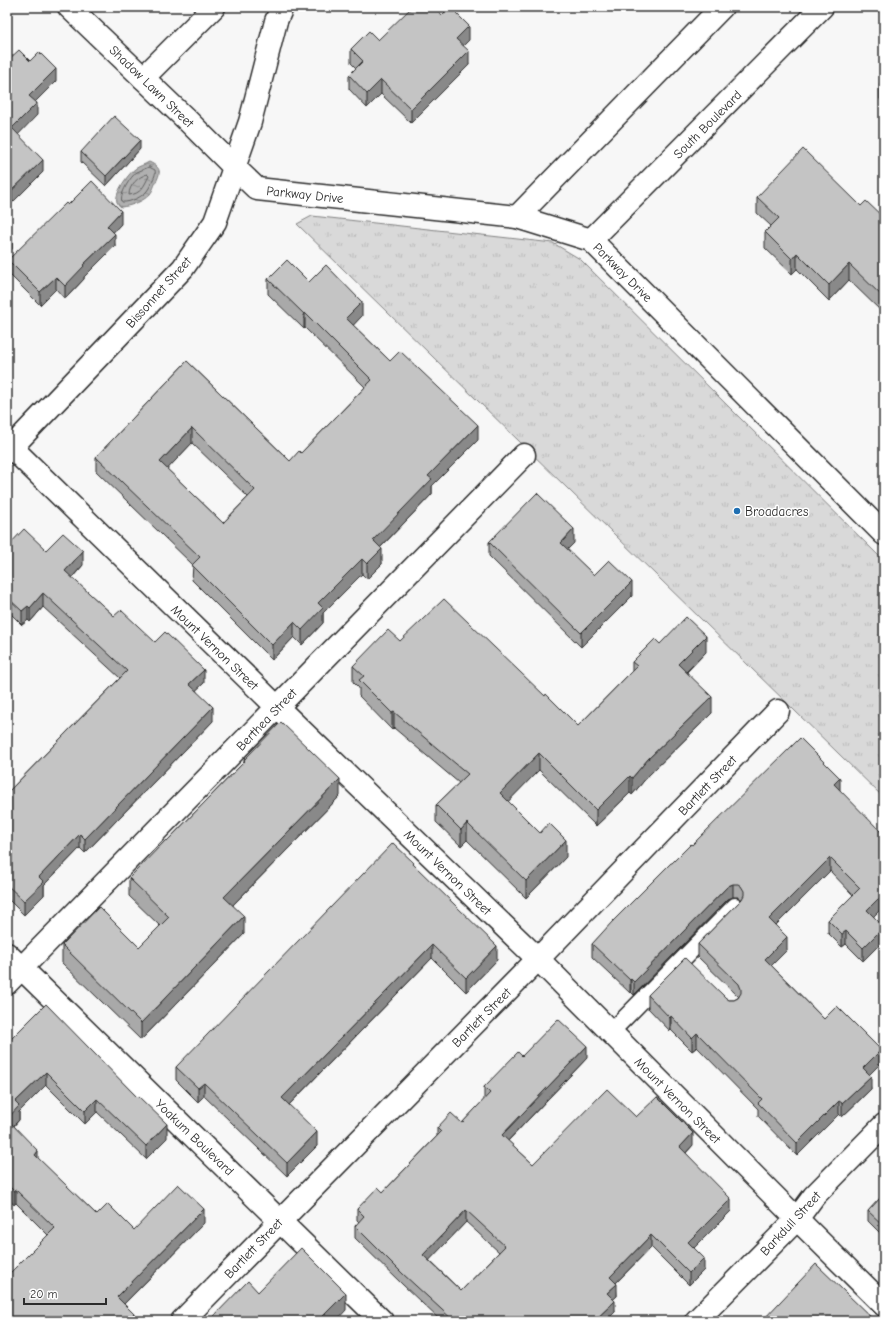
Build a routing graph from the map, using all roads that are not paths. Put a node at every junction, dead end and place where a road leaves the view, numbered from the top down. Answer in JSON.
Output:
{"nodes":[{"id":1,"x":69,"y":7,"type":"edge"},
{"id":2,"x":214,"y":7,"type":"edge"},
{"id":3,"x":282,"y":7,"type":"edge"},
{"id":4,"x":722,"y":7,"type":"edge"},
{"id":5,"x":822,"y":7,"type":"edge"},
{"id":6,"x":143,"y":78,"type":"junction"},
{"id":7,"x":234,"y":167,"type":"junction"},
{"id":8,"x":517,"y":217,"type":"junction"},
{"id":9,"x":591,"y":240,"type":"junction"},
{"id":10,"x":8,"y":448,"type":"edge"},
{"id":11,"x":524,"y":455,"type":"dead end"},
{"id":12,"x":884,"y":534,"type":"edge"},
{"id":13,"x":277,"y":707,"type":"junction"},
{"id":14,"x":778,"y":711,"type":"dead end"},
{"id":15,"x":735,"y":906,"type":"edge"},
{"id":16,"x":538,"y":959,"type":"junction"},
{"id":17,"x":12,"y":969,"type":"edge"},
{"id":18,"x":611,"y":1032,"type":"junction"},
{"id":19,"x":884,"y":1125,"type":"edge"},
{"id":20,"x":796,"y":1219,"type":"junction"},
{"id":21,"x":280,"y":1220,"type":"junction"},
{"id":22,"x":884,"y":1305,"type":"edge"},
{"id":23,"x":182,"y":1321,"type":"edge"},
{"id":24,"x":382,"y":1321,"type":"edge"},
{"id":25,"x":696,"y":1321,"type":"edge"}],
"edges":[{"from":1,"to":6,"type":"street","name":"Shadow Lawn Street"},
{"from":2,"to":6,"type":"street"},
{"from":3,"to":7,"type":"street","name":"Bissonnet Street"},
{"from":4,"to":8,"type":"street"},
{"from":5,"to":9,"type":"street","name":"South Boulevard"},
{"from":6,"to":7,"type":"street","name":"Shadow Lawn Street"},
{"from":7,"to":8,"type":"street","name":"Parkway Drive"},
{"from":7,"to":10,"type":"street","name":"Bissonnet Street"},
{"from":8,"to":9,"type":"street","name":"Parkway Drive"},
{"from":9,"to":12,"type":"street","name":"Parkway Drive"},
{"from":10,"to":13,"type":"street","name":"Mount Vernon Street"},
{"from":11,"to":13,"type":"street","name":"Berthea Street"},
{"from":13,"to":16,"type":"street","name":"Mount Vernon Street"},
{"from":13,"to":17,"type":"street","name":"Berthea Street"},
{"from":14,"to":16,"type":"street","name":"Bartlett Street"},
{"from":15,"to":18,"type":"lane"},
{"from":16,"to":18,"type":"street","name":"Mount Vernon Street"},
{"from":16,"to":21,"type":"street","name":"Bartlett Street"},
{"from":17,"to":21,"type":"street","name":"Yoakum Boulevard"},
{"from":18,"to":20,"type":"street","name":"Mount Vernon Street"},
{"from":19,"to":20,"type":"street","name":"Barkdull Street"},
{"from":20,"to":22,"type":"street","name":"Mount Vernon Street"},
{"from":20,"to":25,"type":"street","name":"Barkdull Street"},
{"from":21,"to":23,"type":"street","name":"Bartlett Street"},
{"from":21,"to":24,"type":"street","name":"Yoakum Boulevard"}]}
